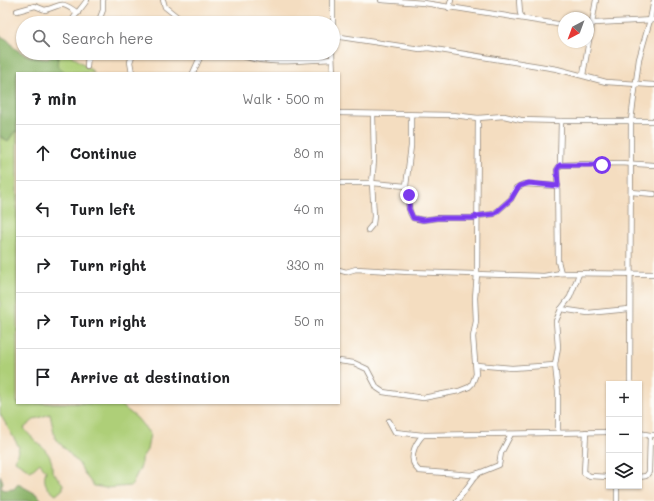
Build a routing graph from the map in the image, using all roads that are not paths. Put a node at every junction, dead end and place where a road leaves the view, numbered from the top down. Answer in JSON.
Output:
{"nodes":[{"id":1,"x":87,"y":0,"type":"edge"},
{"id":2,"x":103,"y":0,"type":"edge"},
{"id":3,"x":163,"y":0,"type":"edge"},
{"id":4,"x":333,"y":0,"type":"edge"},
{"id":5,"x":381,"y":0,"type":"edge"},
{"id":6,"x":451,"y":0,"type":"edge"},
{"id":7,"x":519,"y":0,"type":"edge"},
{"id":8,"x":596,"y":0,"type":"edge"},
{"id":9,"x":654,"y":0,"type":"edge"},
{"id":10,"x":449,"y":8,"type":"junction"},
{"id":11,"x":17,"y":11,"type":"dead end"},
{"id":12,"x":593,"y":12,"type":"edge"},
{"id":13,"x":78,"y":13,"type":"junction"},
{"id":14,"x":76,"y":16,"type":"edge"},
{"id":15,"x":101,"y":16,"type":"edge"},
{"id":16,"x":175,"y":16,"type":"edge"},
{"id":17,"x":333,"y":16,"type":"edge"},
{"id":18,"x":522,"y":18,"type":"junction"},
{"id":19,"x":652,"y":20,"type":"edge"},
{"id":20,"x":558,"y":24,"type":"edge"},
{"id":21,"x":594,"y":26,"type":"edge"},
{"id":22,"x":340,"y":37,"type":"edge"},
{"id":23,"x":587,"y":48,"type":"edge"},
{"id":24,"x":88,"y":60,"type":"edge"},
{"id":25,"x":131,"y":60,"type":"edge"},
{"id":26,"x":199,"y":60,"type":"edge"},
{"id":27,"x":332,"y":60,"type":"edge"},
{"id":28,"x":87,"y":67,"type":"dead end"},
{"id":29,"x":132,"y":72,"type":"edge"},
{"id":30,"x":193,"y":72,"type":"edge"},
{"id":31,"x":333,"y":72,"type":"edge"},
{"id":32,"x":583,"y":75,"type":"junction"},
{"id":33,"x":635,"y":84,"type":"junction"},
{"id":34,"x":654,"y":85,"type":"edge"},
{"id":35,"x":340,"y":113,"type":"edge"},
{"id":36,"x":373,"y":114,"type":"junction"},
{"id":37,"x":411,"y":115,"type":"junction"},
{"id":38,"x":478,"y":118,"type":"junction"},
{"id":39,"x":631,"y":120,"type":"junction"},
{"id":40,"x":561,"y":121,"type":"junction"},
{"id":41,"x":654,"y":121,"type":"edge"},
{"id":42,"x":631,"y":164,"type":"junction"},
{"id":43,"x":560,"y":165,"type":"junction"},
{"id":44,"x":654,"y":165,"type":"edge"},
{"id":45,"x":372,"y":183,"type":"junction"},
{"id":46,"x":340,"y":184,"type":"edge"},
{"id":47,"x":406,"y":186,"type":"junction"},
{"id":48,"x":558,"y":186,"type":"junction"},
{"id":49,"x":631,"y":192,"type":"junction"},
{"id":50,"x":654,"y":194,"type":"edge"},
{"id":51,"x":476,"y":217,"type":"junction"},
{"id":52,"x":368,"y":230,"type":"dead end"},
{"id":53,"x":340,"y":270,"type":"edge"},
{"id":54,"x":561,"y":273,"type":"junction"},
{"id":55,"x":478,"y":274,"type":"junction"},
{"id":56,"x":579,"y":274,"type":"junction"},
{"id":57,"x":630,"y":274,"type":"junction"},
{"id":58,"x":654,"y":274,"type":"edge"},
{"id":59,"x":561,"y":309,"type":"junction"},
{"id":60,"x":629,"y":309,"type":"junction"},
{"id":61,"x":340,"y":361,"type":"edge"},
{"id":62,"x":476,"y":365,"type":"junction"},
{"id":63,"x":555,"y":365,"type":"junction"},
{"id":64,"x":630,"y":381,"type":"edge"},
{"id":65,"x":389,"y":421,"type":"dead end"},
{"id":66,"x":558,"y":432,"type":"junction"},
{"id":67,"x":586,"y":432,"type":"junction"},
{"id":68,"x":606,"y":432,"type":"edge"},
{"id":69,"x":642,"y":433,"type":"edge"},
{"id":70,"x":511,"y":434,"type":"junction"},
{"id":71,"x":423,"y":435,"type":"junction"},
{"id":72,"x":652,"y":435,"type":"edge"},
{"id":73,"x":479,"y":473,"type":"junction"},
{"id":74,"x":606,"y":477,"type":"edge"},
{"id":75,"x":642,"y":477,"type":"edge"},
{"id":76,"x":617,"y":489,"type":"edge"},
{"id":77,"x":457,"y":501,"type":"edge"},
{"id":78,"x":617,"y":501,"type":"edge"}],
"edges":[{"from":1,"to":13,"type":"street"},
{"from":2,"to":15,"type":"street"},
{"from":3,"to":16,"type":"street"},
{"from":4,"to":17,"type":"street"},
{"from":5,"to":10,"type":"street"},
{"from":6,"to":10,"type":"street"},
{"from":7,"to":18,"type":"street"},
{"from":8,"to":12,"type":"street"},
{"from":9,"to":19,"type":"street"},
{"from":10,"to":18,"type":"street"},
{"from":11,"to":13,"type":"street"},
{"from":13,"to":14,"type":"street"},
{"from":18,"to":20,"type":"street"},
{"from":19,"to":21,"type":"street"},
{"from":19,"to":33,"type":"street"},
{"from":22,"to":32,"type":"street"},
{"from":23,"to":32,"type":"street"},
{"from":24,"to":28,"type":"street"},
{"from":25,"to":29,"type":"street"},
{"from":26,"to":30,"type":"street"},
{"from":27,"to":31,"type":"street"},
{"from":32,"to":33,"type":"street"},
{"from":33,"to":34,"type":"street"},
{"from":33,"to":39,"type":"street"},
{"from":35,"to":36,"type":"street"},
{"from":36,"to":37,"type":"street"},
{"from":36,"to":45,"type":"street"},
{"from":37,"to":38,"type":"street"},
{"from":37,"to":47,"type":"street"},
{"from":38,"to":40,"type":"street"},
{"from":38,"to":51,"type":"street"},
{"from":39,"to":40,"type":"street"},
{"from":39,"to":41,"type":"street"},
{"from":39,"to":42,"type":"street"},
{"from":40,"to":43,"type":"street"},
{"from":42,"to":43,"type":"street"},
{"from":42,"to":44,"type":"street"},
{"from":42,"to":49,"type":"street"},
{"from":43,"to":48,"type":"street"},
{"from":45,"to":46,"type":"street"},
{"from":45,"to":47,"type":"street"},
{"from":45,"to":52,"type":"street"},
{"from":47,"to":51,"type":"street"},
{"from":48,"to":51,"type":"street"},
{"from":48,"to":54,"type":"street"},
{"from":49,"to":50,"type":"street"},
{"from":49,"to":57,"type":"street"},
{"from":51,"to":55,"type":"street"},
{"from":53,"to":55,"type":"street"},
{"from":54,"to":55,"type":"street"},
{"from":54,"to":56,"type":"street"},
{"from":55,"to":62,"type":"street"},
{"from":56,"to":57,"type":"street"},
{"from":56,"to":59,"type":"street"},
{"from":57,"to":58,"type":"street"},
{"from":57,"to":60,"type":"street"},
{"from":59,"to":60,"type":"street"},
{"from":59,"to":63,"type":"street"},
{"from":60,"to":64,"type":"street"},
{"from":61,"to":62,"type":"street"},
{"from":62,"to":63,"type":"street"},
{"from":63,"to":66,"type":"street"},
{"from":65,"to":71,"type":"street"},
{"from":66,"to":67,"type":"street"},
{"from":66,"to":70,"type":"street"},
{"from":67,"to":68,"type":"street"},
{"from":67,"to":74,"type":"street"},
{"from":69,"to":72,"type":"street"},
{"from":70,"to":71,"type":"street"},
{"from":70,"to":73,"type":"street"},
{"from":71,"to":73,"type":"street"},
{"from":72,"to":75,"type":"street"},
{"from":73,"to":77,"type":"street"},
{"from":76,"to":78,"type":"street"}]}
